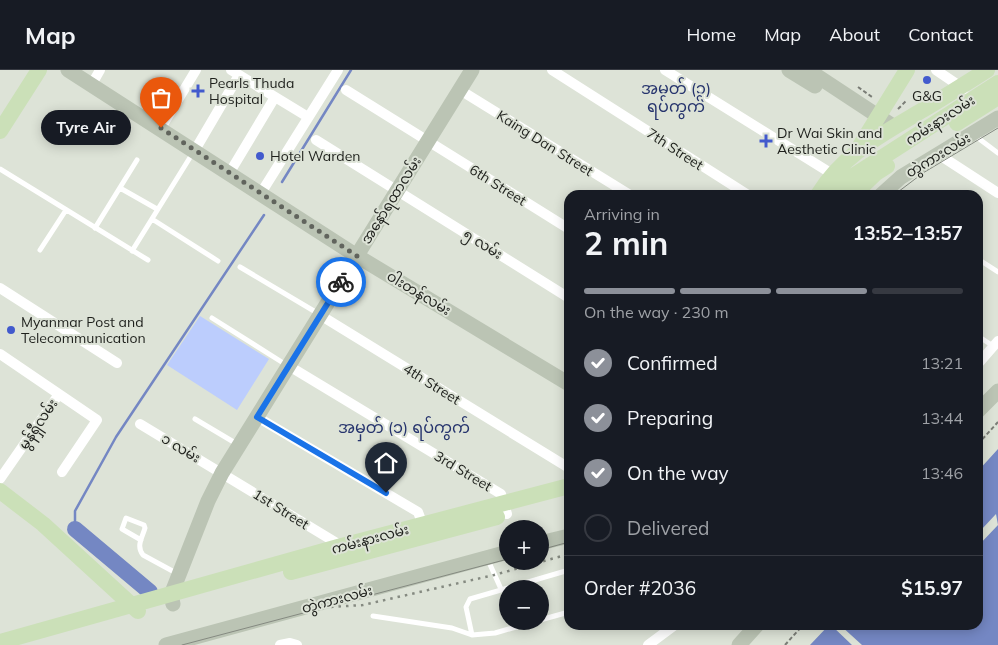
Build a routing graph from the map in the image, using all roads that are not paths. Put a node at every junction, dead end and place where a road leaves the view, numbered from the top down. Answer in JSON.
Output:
{"nodes":[{"id":1,"x":39,"y":70,"type":"edge"},
{"id":2,"x":68,"y":70,"type":"edge"},
{"id":3,"x":100,"y":70,"type":"edge"},
{"id":4,"x":196,"y":70,"type":"edge"},
{"id":5,"x":338,"y":70,"type":"edge"},
{"id":6,"x":472,"y":70,"type":"edge"},
{"id":7,"x":552,"y":70,"type":"edge"},
{"id":8,"x":665,"y":70,"type":"edge"},
{"id":9,"x":789,"y":70,"type":"edge"},
{"id":10,"x":898,"y":70,"type":"edge"},
{"id":11,"x":907,"y":70,"type":"edge"},
{"id":12,"x":936,"y":70,"type":"edge"},
{"id":13,"x":987,"y":70,"type":"edge"},
{"id":14,"x":235,"y":72,"type":"edge"},
{"id":15,"x":806,"y":73,"type":"edge"},
{"id":16,"x":998,"y":83,"type":"edge"},
{"id":17,"x":92,"y":84,"type":"junction"},
{"id":18,"x":962,"y":85,"type":"junction"},
{"id":19,"x":346,"y":90,"type":"dead end"},
{"id":20,"x":460,"y":90,"type":"junction"},
{"id":21,"x":275,"y":97,"type":"junction"},
{"id":22,"x":998,"y":97,"type":"edge"},
{"id":23,"x":971,"y":100,"type":"junction"},
{"id":24,"x":308,"y":117,"type":"junction"},
{"id":25,"x":873,"y":117,"type":"junction"},
{"id":26,"x":895,"y":118,"type":"junction"},
{"id":27,"x":998,"y":118,"type":"edge"},
{"id":28,"x":161,"y":128,"type":"junction"},
{"id":29,"x":0,"y":131,"type":"edge"},
{"id":30,"x":972,"y":134,"type":"junction"},
{"id":31,"x":316,"y":140,"type":"dead end"},
{"id":32,"x":428,"y":141,"type":"junction"},
{"id":33,"x":195,"y":150,"type":"junction"},
{"id":34,"x":856,"y":153,"type":"junction"},
{"id":35,"x":998,"y":153,"type":"edge"},
{"id":36,"x":938,"y":154,"type":"junction"},
{"id":37,"x":137,"y":160,"type":"dead end"},
{"id":38,"x":0,"y":169,"type":"edge"},
{"id":39,"x":230,"y":172,"type":"junction"},
{"id":40,"x":841,"y":186,"type":"edge"},
{"id":41,"x":120,"y":188,"type":"junction"},
{"id":42,"x":398,"y":190,"type":"junction"},
{"id":43,"x":622,"y":190,"type":"edge"},
{"id":44,"x":740,"y":190,"type":"edge"},
{"id":45,"x":887,"y":190,"type":"edge"},
{"id":46,"x":262,"y":193,"type":"junction"},
{"id":47,"x":998,"y":193,"type":"edge"},
{"id":48,"x":157,"y":209,"type":"junction"},
{"id":49,"x":66,"y":210,"type":"junction"},
{"id":50,"x":152,"y":219,"type":"junction"},
{"id":51,"x":564,"y":226,"type":"edge"},
{"id":52,"x":94,"y":228,"type":"junction"},
{"id":53,"x":40,"y":250,"type":"dead end"},
{"id":54,"x":132,"y":251,"type":"junction"},
{"id":55,"x":357,"y":256,"type":"junction"},
{"id":56,"x":148,"y":260,"type":"dead end"},
{"id":57,"x":218,"y":261,"type":"dead end"},
{"id":58,"x":983,"y":262,"type":"edge"},
{"id":59,"x":240,"y":267,"type":"dead end"},
{"id":60,"x":998,"y":272,"type":"edge"},
{"id":61,"x":0,"y":288,"type":"edge"},
{"id":62,"x":564,"y":295,"type":"edge"},
{"id":63,"x":320,"y":315,"type":"junction"},
{"id":64,"x":212,"y":318,"type":"dead end"},
{"id":65,"x":983,"y":338,"type":"edge"},
{"id":66,"x":996,"y":344,"type":"edge"},
{"id":67,"x":0,"y":354,"type":"edge"},
{"id":68,"x":983,"y":358,"type":"edge"},
{"id":69,"x":117,"y":363,"type":"dead end"},
{"id":70,"x":289,"y":366,"type":"junction"},
{"id":71,"x":564,"y":381,"type":"edge"},
{"id":72,"x":998,"y":390,"type":"edge"},
{"id":73,"x":58,"y":394,"type":"junction"},
{"id":74,"x":983,"y":406,"type":"edge"},
{"id":75,"x":257,"y":417,"type":"junction"},
{"id":76,"x":195,"y":419,"type":"dead end"},
{"id":77,"x":140,"y":424,"type":"dead end"},
{"id":78,"x":239,"y":446,"type":"junction"},
{"id":79,"x":564,"y":465,"type":"edge"},
{"id":80,"x":62,"y":472,"type":"dead end"},
{"id":81,"x":222,"y":473,"type":"junction"},
{"id":82,"x":0,"y":479,"type":"edge"},
{"id":83,"x":564,"y":488,"type":"edge"},
{"id":84,"x":0,"y":491,"type":"edge"},
{"id":85,"x":564,"y":498,"type":"edge"},
{"id":86,"x":506,"y":509,"type":"junction"},
{"id":87,"x":424,"y":530,"type":"junction"},
{"id":88,"x":564,"y":537,"type":"edge"},
{"id":89,"x":141,"y":540,"type":"junction"},
{"id":90,"x":549,"y":541,"type":"edge"},
{"id":91,"x":339,"y":553,"type":"junction"},
{"id":92,"x":499,"y":554,"type":"edge"},
{"id":93,"x":486,"y":557,"type":"junction"},
{"id":94,"x":564,"y":571,"type":"edge"},
{"id":95,"x":180,"y":574,"type":"junction"},
{"id":96,"x":533,"y":580,"type":"edge"},
{"id":97,"x":499,"y":585,"type":"edge"},
{"id":98,"x":499,"y":590,"type":"edge"},
{"id":99,"x":172,"y":600,"type":"junction"},
{"id":100,"x":136,"y":610,"type":"junction"},
{"id":101,"x":564,"y":613,"type":"edge"},
{"id":102,"x":373,"y":616,"type":"dead end"},
{"id":103,"x":549,"y":618,"type":"edge"},
{"id":104,"x":506,"y":630,"type":"edge"},
{"id":105,"x":668,"y":630,"type":"edge"},
{"id":106,"x":752,"y":630,"type":"edge"},
{"id":107,"x":472,"y":635,"type":"junction"},
{"id":108,"x":199,"y":636,"type":"junction"},
{"id":109,"x":0,"y":642,"type":"edge"},
{"id":110,"x":24,"y":645,"type":"edge"},
{"id":111,"x":166,"y":645,"type":"edge"},
{"id":112,"x":215,"y":645,"type":"edge"},
{"id":113,"x":280,"y":645,"type":"edge"},
{"id":114,"x":297,"y":645,"type":"edge"},
{"id":115,"x":648,"y":645,"type":"edge"},
{"id":116,"x":739,"y":645,"type":"edge"}],
"edges":[{"from":1,"to":29,"type":"main road"},
{"from":2,"to":17,"type":"main road","name":"ဝါးတန်လမ်း"},
{"from":3,"to":17,"type":"street"},
{"from":4,"to":28,"type":"street"},
{"from":5,"to":24,"type":"street"},
{"from":6,"to":20,"type":"main road","name":"အနော်ရထာလမ်း"},
{"from":7,"to":44,"type":"street","name":"7th Street"},
{"from":8,"to":40,"type":"street"},
{"from":9,"to":15,"type":"main road"},
{"from":10,"to":25,"type":"main road"},
{"from":11,"to":25,"type":"main road"},
{"from":12,"to":18,"type":"street"},
{"from":13,"to":18,"type":"main road","name":"ကမ်းနားလမ်း"},
{"from":14,"to":21,"type":"street"},
{"from":14,"to":33,"type":"street"},
{"from":15,"to":25,"type":"main road"},
{"from":16,"to":23,"type":"main road","name":"ကမ်းနားလမ်း"},
{"from":17,"to":28,"type":"main road","name":"ဝါးတန်လမ်း"},
{"from":18,"to":23,"type":"street"},
{"from":18,"to":26,"type":"main road","name":"ကမ်းနားလမ်း"},
{"from":19,"to":32,"type":"street","name":"6th Street"},
{"from":20,"to":32,"type":"main road","name":"အနော်ရထာလမ်း"},
{"from":20,"to":43,"type":"street","name":"Kaing Dan Street"},
{"from":21,"to":24,"type":"street"},
{"from":21,"to":39,"type":"street"},
{"from":22,"to":40,"type":"main road"},
{"from":23,"to":40,"type":"main road","name":"ကမ်းနားလမ်း"},
{"from":24,"to":46,"type":"street"},
{"from":25,"to":26,"type":"main road"},
{"from":25,"to":34,"type":"main road"},
{"from":25,"to":40,"type":"main road"},
{"from":26,"to":34,"type":"main road","name":"ကမ်းနားလမ်း"},
{"from":27,"to":30,"type":"main road","name":"တွဲကားလမ်း"},
{"from":28,"to":33,"type":"main road","name":"ဝါးတန်လမ်း"},
{"from":30,"to":35,"type":"lane"},
{"from":30,"to":36,"type":"main road","name":"တွဲကားလမ်း"},
{"from":31,"to":42,"type":"street","name":"၅ လမ်း"},
{"from":32,"to":42,"type":"main road","name":"အနော်ရထာလမ်း"},
{"from":32,"to":51,"type":"street","name":"6th Street"},
{"from":33,"to":39,"type":"main road","name":"ဝါးတန်လမ်း"},
{"from":33,"to":48,"type":"lane"},
{"from":34,"to":40,"type":"main road","name":"ကမ်းနားလမ်း"},
{"from":36,"to":45,"type":"main road","name":"တွဲကားလမ်း"},
{"from":36,"to":47,"type":"street"},
{"from":37,"to":41,"type":"lane"},
{"from":38,"to":49,"type":"lane"},
{"from":39,"to":46,"type":"main road","name":"ဝါးတန်လမ်း"},
{"from":41,"to":48,"type":"lane"},
{"from":41,"to":52,"type":"lane"},
{"from":42,"to":55,"type":"main road","name":"အနော်ရထာလမ်း"},
{"from":42,"to":62,"type":"street","name":"၅ လမ်း"},
{"from":46,"to":55,"type":"main road","name":"ဝါးတန်လမ်း"},
{"from":48,"to":50,"type":"lane"},
{"from":49,"to":52,"type":"lane"},
{"from":49,"to":53,"type":"lane"},
{"from":50,"to":54,"type":"lane"},
{"from":50,"to":57,"type":"lane"},
{"from":52,"to":54,"type":"lane"},
{"from":54,"to":56,"type":"lane"},
{"from":55,"to":63,"type":"main road","name":"အနော်ရထာလမ်း"},
{"from":55,"to":71,"type":"main road","name":"ဝါးတန်လမ်း"},
{"from":58,"to":60,"type":"lane"},
{"from":59,"to":63,"type":"lane"},
{"from":61,"to":69,"type":"street"},
{"from":63,"to":70,"type":"main road","name":"အနော်ရထာလမ်း"},
{"from":63,"to":79,"type":"street","name":"4th Street"},
{"from":64,"to":70,"type":"lane"},
{"from":65,"to":66,"type":"lane"},
{"from":66,"to":68,"type":"street"},
{"from":67,"to":73,"type":"street","name":"မွန်ရှီလမ်း"},
{"from":70,"to":75,"type":"main road","name":"အနော်ရထာလမ်း"},
{"from":70,"to":86,"type":"street","name":"3rd Street"},
{"from":72,"to":74,"type":"main road"},
{"from":73,"to":80,"type":"street","name":"မွန်ရှီလမ်း"},
{"from":73,"to":82,"type":"street","name":"မွန်ရှီလမ်း"},
{"from":75,"to":78,"type":"main road","name":"အနော်ရထာလမ်း"},
{"from":75,"to":87,"type":"street"},
{"from":76,"to":78,"type":"lane"},
{"from":77,"to":81,"type":"street","name":"၁ လမ်း"},
{"from":78,"to":81,"type":"main road","name":"အနော်ရထာလမ်း"},
{"from":81,"to":91,"type":"street","name":"1st Street"},
{"from":81,"to":95,"type":"main road","name":"အနော်ရထာလမ်း"},
{"from":83,"to":86,"type":"main road","name":"ကမ်းနားလမ်း"},
{"from":84,"to":100,"type":"main road"},
{"from":85,"to":86,"type":"main road","name":"ကမ်းနားလမ်း"},
{"from":86,"to":87,"type":"main road","name":"ကမ်းနားလမ်း"},
{"from":87,"to":91,"type":"main road","name":"ကမ်းနားလမ်း"},
{"from":88,"to":90,"type":"main road"},
{"from":89,"to":89,"type":"lane"},
{"from":89,"to":95,"type":"lane"},
{"from":91,"to":99,"type":"main road","name":"ကမ်းနားလမ်း"},
{"from":92,"to":93,"type":"main road","name":"တွဲကားလမ်း"},
{"from":93,"to":97,"type":"lane"},
{"from":93,"to":108,"type":"main road","name":"တွဲကားလမ်း"},
{"from":94,"to":96,"type":"lane"},
{"from":95,"to":99,"type":"main road","name":"အနော်ရထာလမ်း"},
{"from":98,"to":107,"type":"lane"},
{"from":99,"to":100,"type":"main road","name":"ကမ်းနားလမ်း"},
{"from":100,"to":109,"type":"main road"},
{"from":100,"to":110,"type":"main road"},
{"from":101,"to":103,"type":"lane"},
{"from":102,"to":107,"type":"lane"},
{"from":104,"to":107,"type":"lane"},
{"from":105,"to":115,"type":"street"},
{"from":106,"to":116,"type":"main road"},
{"from":108,"to":111,"type":"main road","name":"တွဲကားလမ်း"},
{"from":108,"to":112,"type":"main road"},
{"from":113,"to":114,"type":"street"}]}
